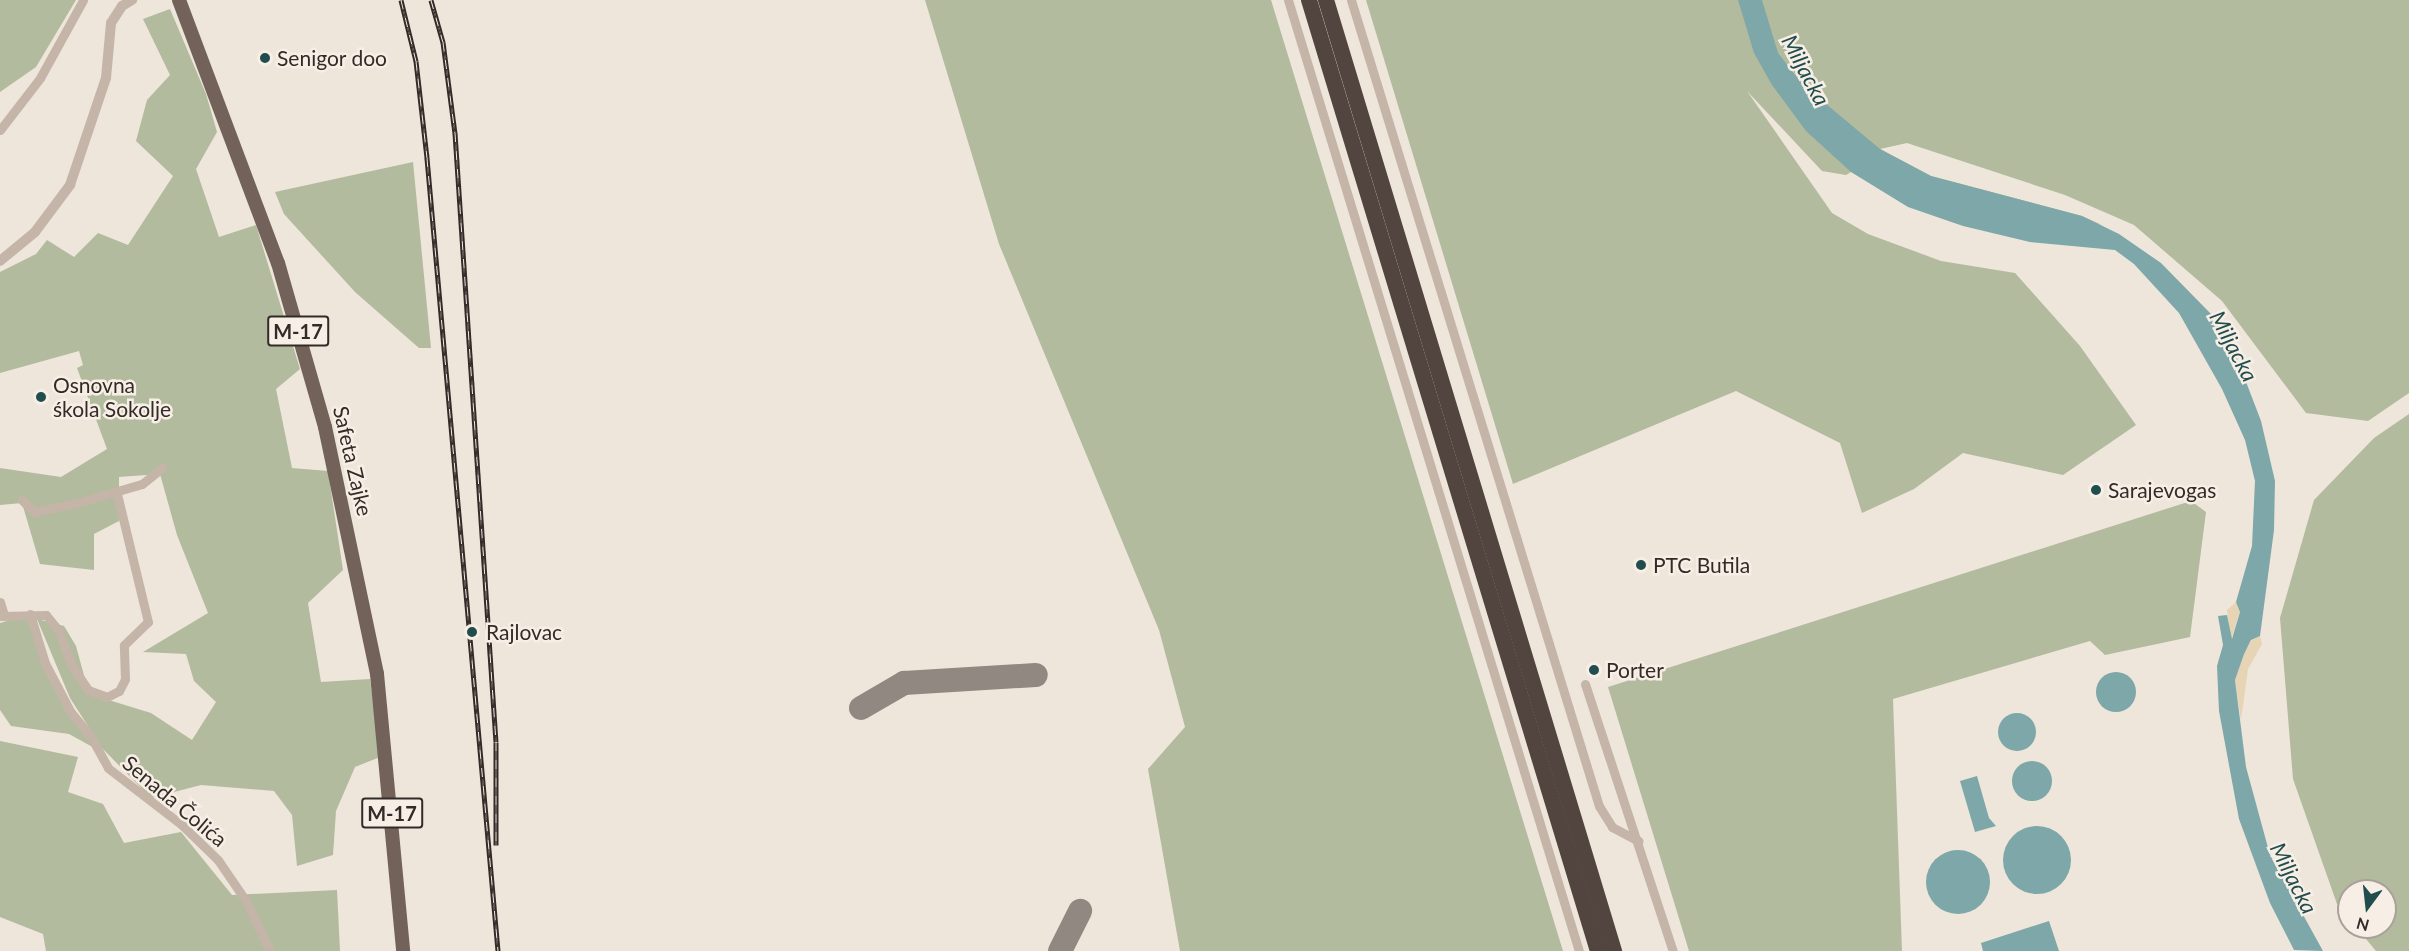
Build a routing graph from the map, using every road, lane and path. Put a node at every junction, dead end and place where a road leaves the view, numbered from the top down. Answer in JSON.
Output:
{"nodes":[{"id":1,"x":83,"y":0,"type":"edge"},
{"id":2,"x":132,"y":0,"type":"edge"},
{"id":3,"x":179,"y":0,"type":"edge"},
{"id":4,"x":1288,"y":0,"type":"edge"},
{"id":5,"x":1309,"y":0,"type":"edge"},
{"id":6,"x":1326,"y":0,"type":"edge"},
{"id":7,"x":1352,"y":0,"type":"edge"},
{"id":8,"x":0,"y":130,"type":"edge"},
{"id":9,"x":0,"y":261,"type":"edge"},
{"id":10,"x":162,"y":468,"type":"dead end"},
{"id":11,"x":117,"y":494,"type":"junction"},
{"id":12,"x":22,"y":500,"type":"dead end"},
{"id":13,"x":0,"y":602,"type":"edge"},
{"id":14,"x":30,"y":614,"type":"junction"},
{"id":15,"x":2,"y":615,"type":"edge"},
{"id":16,"x":1585,"y":684,"type":"dead end"},
{"id":17,"x":1638,"y":841,"type":"junction"},
{"id":18,"x":270,"y":951,"type":"edge"},
{"id":19,"x":403,"y":951,"type":"edge"},
{"id":20,"x":1579,"y":951,"type":"edge"},
{"id":21,"x":1598,"y":951,"type":"edge"},
{"id":22,"x":1614,"y":951,"type":"edge"},
{"id":23,"x":1673,"y":951,"type":"edge"}],
"edges":[{"from":1,"to":8,"type":"street"},
{"from":2,"to":9,"type":"street"},
{"from":3,"to":19,"type":"main road","name":"Safeta Zajke","number":"M-17"},
{"from":4,"to":20,"type":"street"},
{"from":5,"to":21,"type":"highway"},
{"from":6,"to":22,"type":"highway"},
{"from":7,"to":17,"type":"street"},
{"from":10,"to":11,"type":"street"},
{"from":11,"to":12,"type":"street"},
{"from":11,"to":14,"type":"street"},
{"from":13,"to":15,"type":"street"},
{"from":14,"to":15,"type":"street"},
{"from":14,"to":18,"type":"street","name":"Senada Čolića"},
{"from":16,"to":17,"type":"street"},
{"from":17,"to":23,"type":"street"}]}
